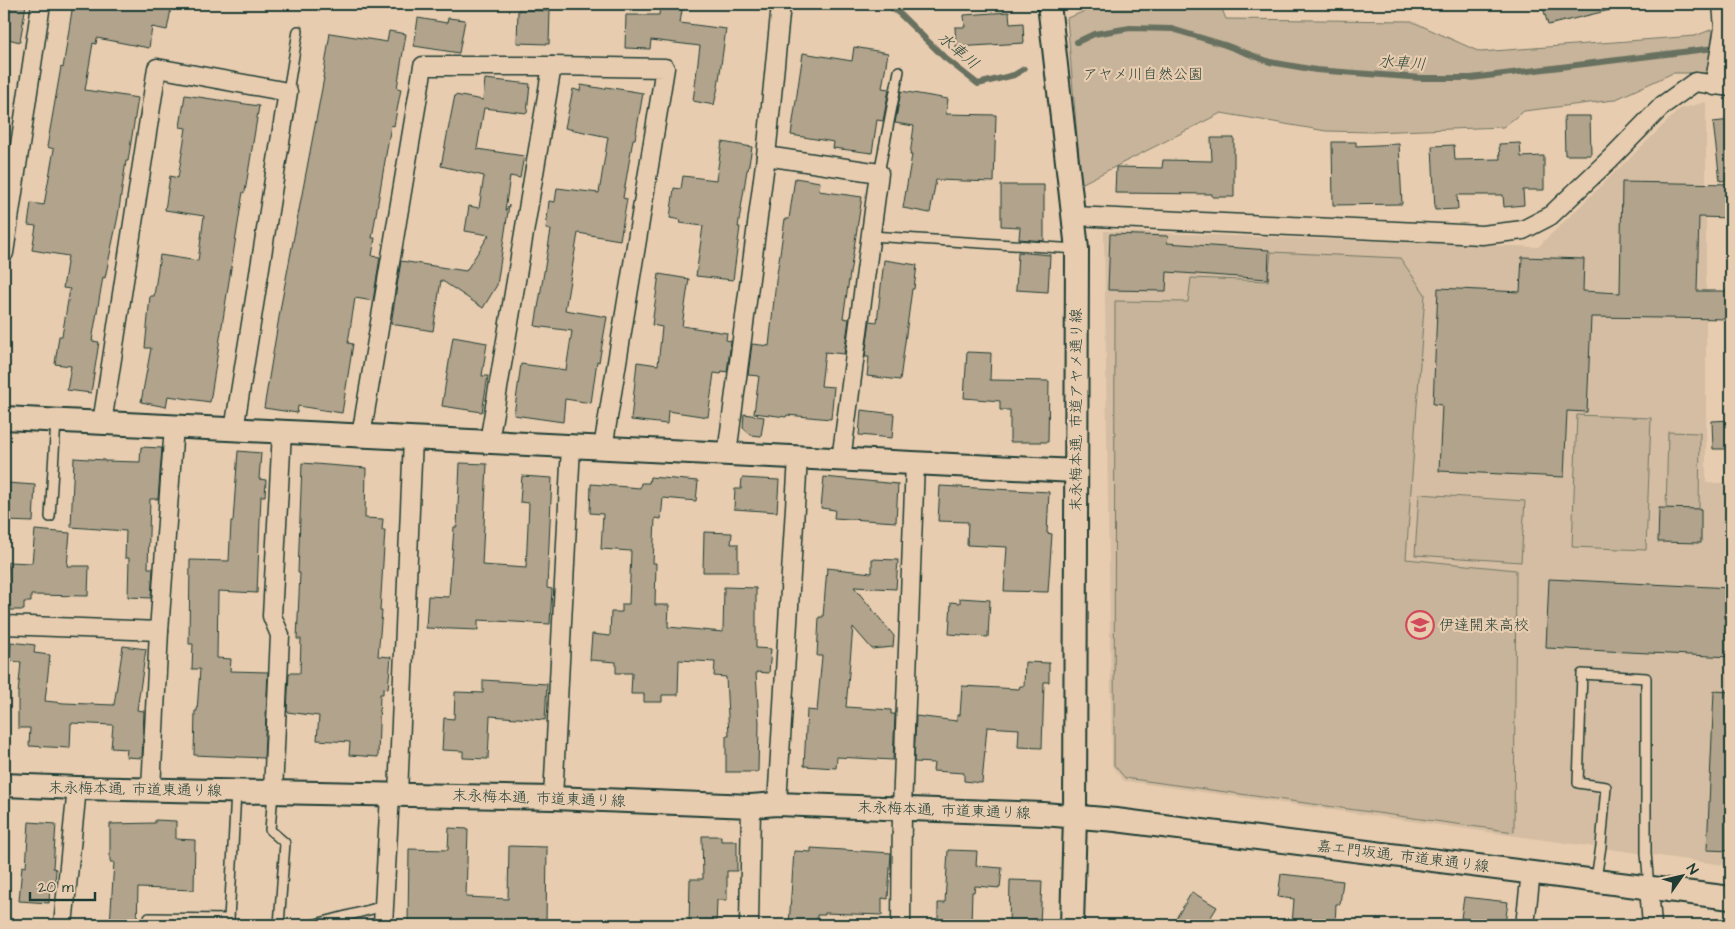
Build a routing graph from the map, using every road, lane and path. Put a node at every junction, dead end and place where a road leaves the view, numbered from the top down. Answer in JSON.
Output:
{"nodes":[{"id":1,"x":41,"y":4,"type":"edge"},
{"id":2,"x":781,"y":4,"type":"edge"},
{"id":3,"x":1050,"y":4,"type":"edge"},
{"id":4,"x":1722,"y":4,"type":"edge"},
{"id":5,"x":298,"y":31,"type":"dead end"},
{"id":6,"x":552,"y":66,"type":"junction"},
{"id":7,"x":899,"y":72,"type":"dead end"},
{"id":8,"x":1714,"y":86,"type":"junction"},
{"id":9,"x":1731,"y":87,"type":"edge"},
{"id":10,"x":288,"y":92,"type":"junction"},
{"id":11,"x":766,"y":156,"type":"junction"},
{"id":12,"x":879,"y":173,"type":"junction"},
{"id":13,"x":1074,"y":216,"type":"junction"},
{"id":14,"x":871,"y":236,"type":"junction"},
{"id":15,"x":1077,"y":249,"type":"junction"},
{"id":16,"x":4,"y":253,"type":"edge"},
{"id":17,"x":4,"y":418,"type":"edge"},
{"id":18,"x":56,"y":421,"type":"junction"},
{"id":19,"x":102,"y":423,"type":"junction"},
{"id":20,"x":174,"y":426,"type":"junction"},
{"id":21,"x":234,"y":430,"type":"junction"},
{"id":22,"x":282,"y":432,"type":"junction"},
{"id":23,"x":361,"y":436,"type":"junction"},
{"id":24,"x":413,"y":438,"type":"junction"},
{"id":25,"x":489,"y":442,"type":"junction"},
{"id":26,"x":571,"y":446,"type":"junction"},
{"id":27,"x":603,"y":448,"type":"junction"},
{"id":28,"x":727,"y":454,"type":"junction"},
{"id":29,"x":798,"y":458,"type":"junction"},
{"id":30,"x":841,"y":460,"type":"junction"},
{"id":31,"x":915,"y":464,"type":"junction"},
{"id":32,"x":1075,"y":471,"type":"junction"},
{"id":33,"x":50,"y":517,"type":"dead end"},
{"id":34,"x":4,"y":625,"type":"edge"},
{"id":35,"x":159,"y":631,"type":"junction"},
{"id":36,"x":4,"y":785,"type":"edge"},
{"id":37,"x":77,"y":788,"type":"junction"},
{"id":38,"x":150,"y":789,"type":"junction"},
{"id":39,"x":236,"y":791,"type":"junction"},
{"id":40,"x":273,"y":792,"type":"junction"},
{"id":41,"x":394,"y":794,"type":"junction"},
{"id":42,"x":553,"y":798,"type":"junction"},
{"id":43,"x":777,"y":804,"type":"junction"},
{"id":44,"x":751,"y":806,"type":"junction"},
{"id":45,"x":902,"y":809,"type":"junction"},
{"id":46,"x":1075,"y":817,"type":"junction"},
{"id":47,"x":1531,"y":872,"type":"junction"},
{"id":48,"x":1596,"y":880,"type":"junction"},
{"id":49,"x":1649,"y":887,"type":"junction"},
{"id":50,"x":1731,"y":898,"type":"edge"},
{"id":51,"x":384,"y":906,"type":"junction"},
{"id":52,"x":149,"y":918,"type":"dead end"},
{"id":53,"x":63,"y":925,"type":"edge"},
{"id":54,"x":283,"y":925,"type":"edge"},
{"id":55,"x":312,"y":925,"type":"edge"},
{"id":56,"x":382,"y":925,"type":"edge"},
{"id":57,"x":749,"y":925,"type":"edge"},
{"id":58,"x":901,"y":925,"type":"edge"},
{"id":59,"x":1072,"y":925,"type":"edge"},
{"id":60,"x":1525,"y":925,"type":"edge"},
{"id":61,"x":1652,"y":925,"type":"edge"}],
"edges":[{"from":1,"to":16,"type":"street"},
{"from":2,"to":11,"type":"street"},
{"from":3,"to":13,"type":"street","name":"末永梅本通, 市道アヤメ通り線"},
{"from":4,"to":8,"type":"street"},
{"from":5,"to":10,"type":"lane"},
{"from":6,"to":23,"type":"street"},
{"from":6,"to":25,"type":"street"},
{"from":6,"to":27,"type":"street"},
{"from":7,"to":12,"type":"lane"},
{"from":8,"to":9,"type":"street"},
{"from":8,"to":13,"type":"street"},
{"from":10,"to":19,"type":"street"},
{"from":10,"to":21,"type":"street"},
{"from":11,"to":12,"type":"street"},
{"from":11,"to":28,"type":"street"},
{"from":12,"to":14,"type":"street"},
{"from":13,"to":15,"type":"street","name":"末永梅本通, 市道アヤメ通り線"},
{"from":14,"to":15,"type":"lane"},
{"from":14,"to":30,"type":"street"},
{"from":15,"to":32,"type":"street","name":"末永梅本通, 市道アヤメ通り線"},
{"from":17,"to":18,"type":"street"},
{"from":18,"to":19,"type":"street"},
{"from":18,"to":33,"type":"lane"},
{"from":19,"to":20,"type":"street"},
{"from":20,"to":21,"type":"street"},
{"from":20,"to":35,"type":"street"},
{"from":21,"to":22,"type":"street"},
{"from":22,"to":23,"type":"street"},
{"from":22,"to":40,"type":"street"},
{"from":23,"to":24,"type":"street"},
{"from":24,"to":25,"type":"street"},
{"from":24,"to":41,"type":"street"},
{"from":25,"to":26,"type":"street"},
{"from":26,"to":27,"type":"street"},
{"from":26,"to":42,"type":"street"},
{"from":27,"to":28,"type":"street"},
{"from":28,"to":29,"type":"street"},
{"from":29,"to":30,"type":"street"},
{"from":29,"to":43,"type":"street"},
{"from":30,"to":31,"type":"street"},
{"from":31,"to":32,"type":"street"},
{"from":31,"to":45,"type":"street"},
{"from":32,"to":46,"type":"street","name":"末永梅本通, 市道アヤメ通り線"},
{"from":34,"to":35,"type":"street"},
{"from":35,"to":38,"type":"street"},
{"from":36,"to":37,"type":"street","name":"末永梅本通, 市道東通り線"},
{"from":37,"to":38,"type":"street","name":"末永梅本通, 市道東通り線"},
{"from":37,"to":53,"type":"street"},
{"from":38,"to":39,"type":"street","name":"末永梅本通, 市道東通り線"},
{"from":39,"to":40,"type":"street","name":"末永梅本通, 市道東通り線"},
{"from":39,"to":52,"type":"lane"},
{"from":40,"to":41,"type":"street","name":"末永梅本通, 市道東通り線"},
{"from":40,"to":54,"type":"lane"},
{"from":41,"to":42,"type":"street","name":"末永梅本通, 市道東通り線"},
{"from":41,"to":51,"type":"street"},
{"from":42,"to":44,"type":"street","name":"末永梅本通, 市道東通り線"},
{"from":43,"to":44,"type":"street","name":"末永梅本通, 市道東通り線"},
{"from":43,"to":45,"type":"street","name":"末永梅本通, 市道東通り線"},
{"from":44,"to":57,"type":"street"},
{"from":45,"to":46,"type":"street","name":"末永梅本通, 市道東通り線"},
{"from":45,"to":58,"type":"street"},
{"from":46,"to":47,"type":"street","name":"嘉エ門坂通, 市道東通り線"},
{"from":46,"to":59,"type":"street","name":"末永梅本通, 市道アヤメ通り線"},
{"from":47,"to":48,"type":"street","name":"嘉エ門坂通, 市道東通り線"},
{"from":47,"to":60,"type":"street"},
{"from":48,"to":49,"type":"street","name":"嘉エ門坂通, 市道東通り線"},
{"from":48,"to":49,"type":"lane"},
{"from":49,"to":50,"type":"street","name":"嘉エ門坂通, 市道東通り線"},
{"from":49,"to":61,"type":"street"},
{"from":51,"to":55,"type":"lane"},
{"from":51,"to":56,"type":"street"}]}
